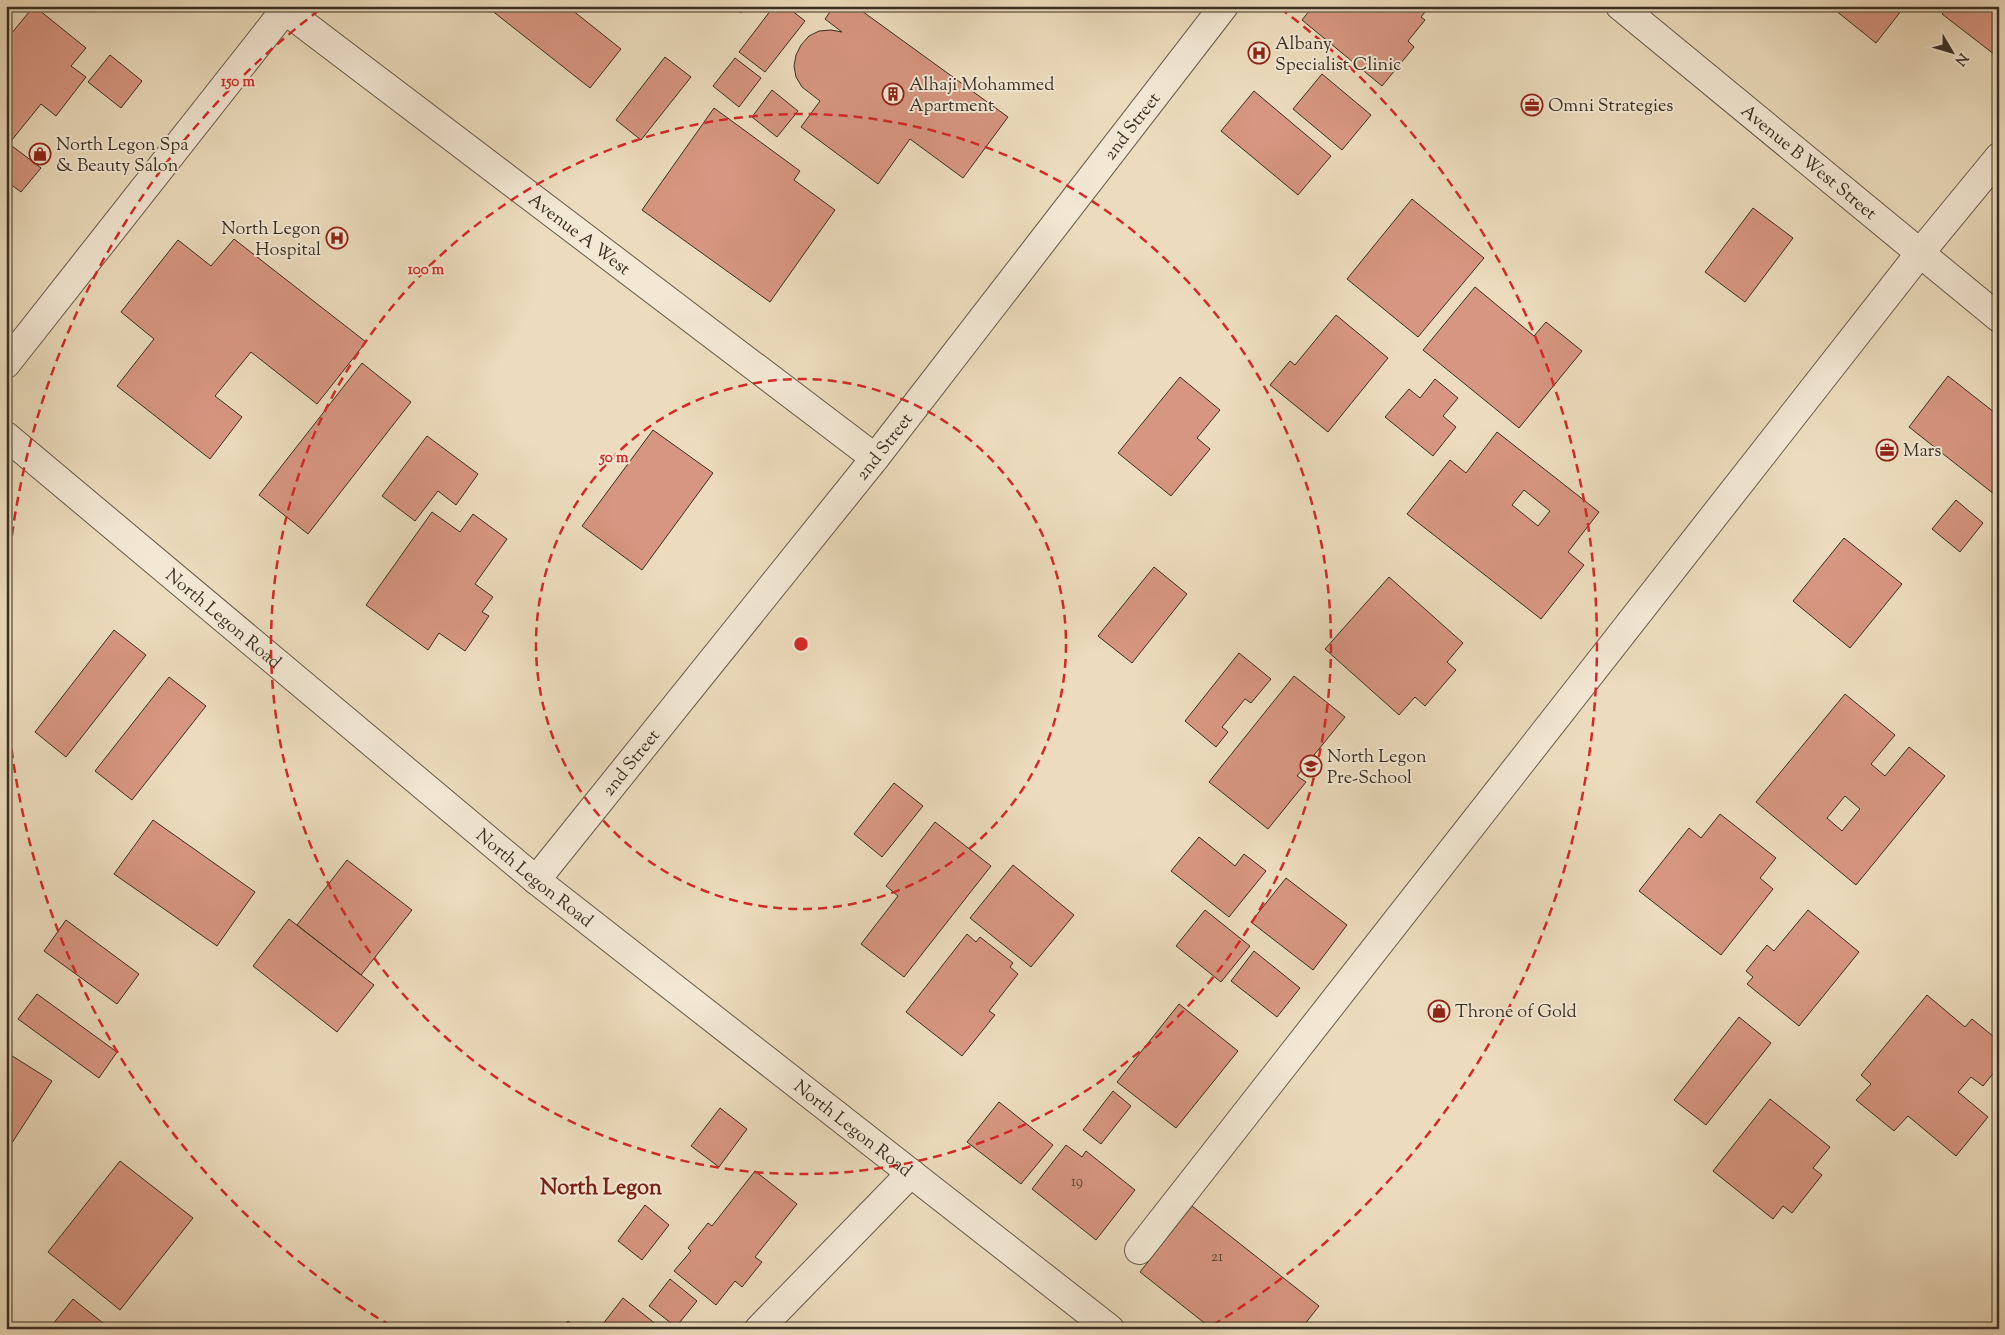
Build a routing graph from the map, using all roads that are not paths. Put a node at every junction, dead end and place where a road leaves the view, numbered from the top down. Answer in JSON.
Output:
{"nodes":[{"id":1,"x":1224,"y":6,"type":"edge"},
{"id":2,"x":1620,"y":6,"type":"edge"},
{"id":3,"x":286,"y":8,"type":"edge"},
{"id":4,"x":1999,"y":157,"type":"edge"},
{"id":5,"x":1920,"y":253,"type":"junction"},
{"id":6,"x":1999,"y":318,"type":"edge"},
{"id":7,"x":6,"y":364,"type":"edge"},
{"id":8,"x":6,"y":436,"type":"edge"},
{"id":9,"x":875,"y":458,"type":"junction"},
{"id":10,"x":536,"y":880,"type":"junction"},
{"id":11,"x":911,"y":1173,"type":"junction"},
{"id":12,"x":1139,"y":1250,"type":"dead end"},
{"id":13,"x":760,"y":1329,"type":"edge"},
{"id":14,"x":1110,"y":1329,"type":"edge"}],
"edges":[{"from":1,"to":9,"type":"street","name":"2nd Street"},
{"from":2,"to":5,"type":"street","name":"Avenue B West Street"},
{"from":3,"to":7,"type":"street"},
{"from":3,"to":9,"type":"street","name":"Avenue A West"},
{"from":4,"to":5,"type":"street"},
{"from":5,"to":6,"type":"street","name":"Avenue B West Street"},
{"from":5,"to":12,"type":"street"},
{"from":8,"to":10,"type":"street","name":"North Legon Road"},
{"from":9,"to":10,"type":"street","name":"2nd Street"},
{"from":10,"to":11,"type":"street","name":"North Legon Road"},
{"from":11,"to":13,"type":"street"},
{"from":11,"to":14,"type":"street","name":"North Legon Road"}]}
